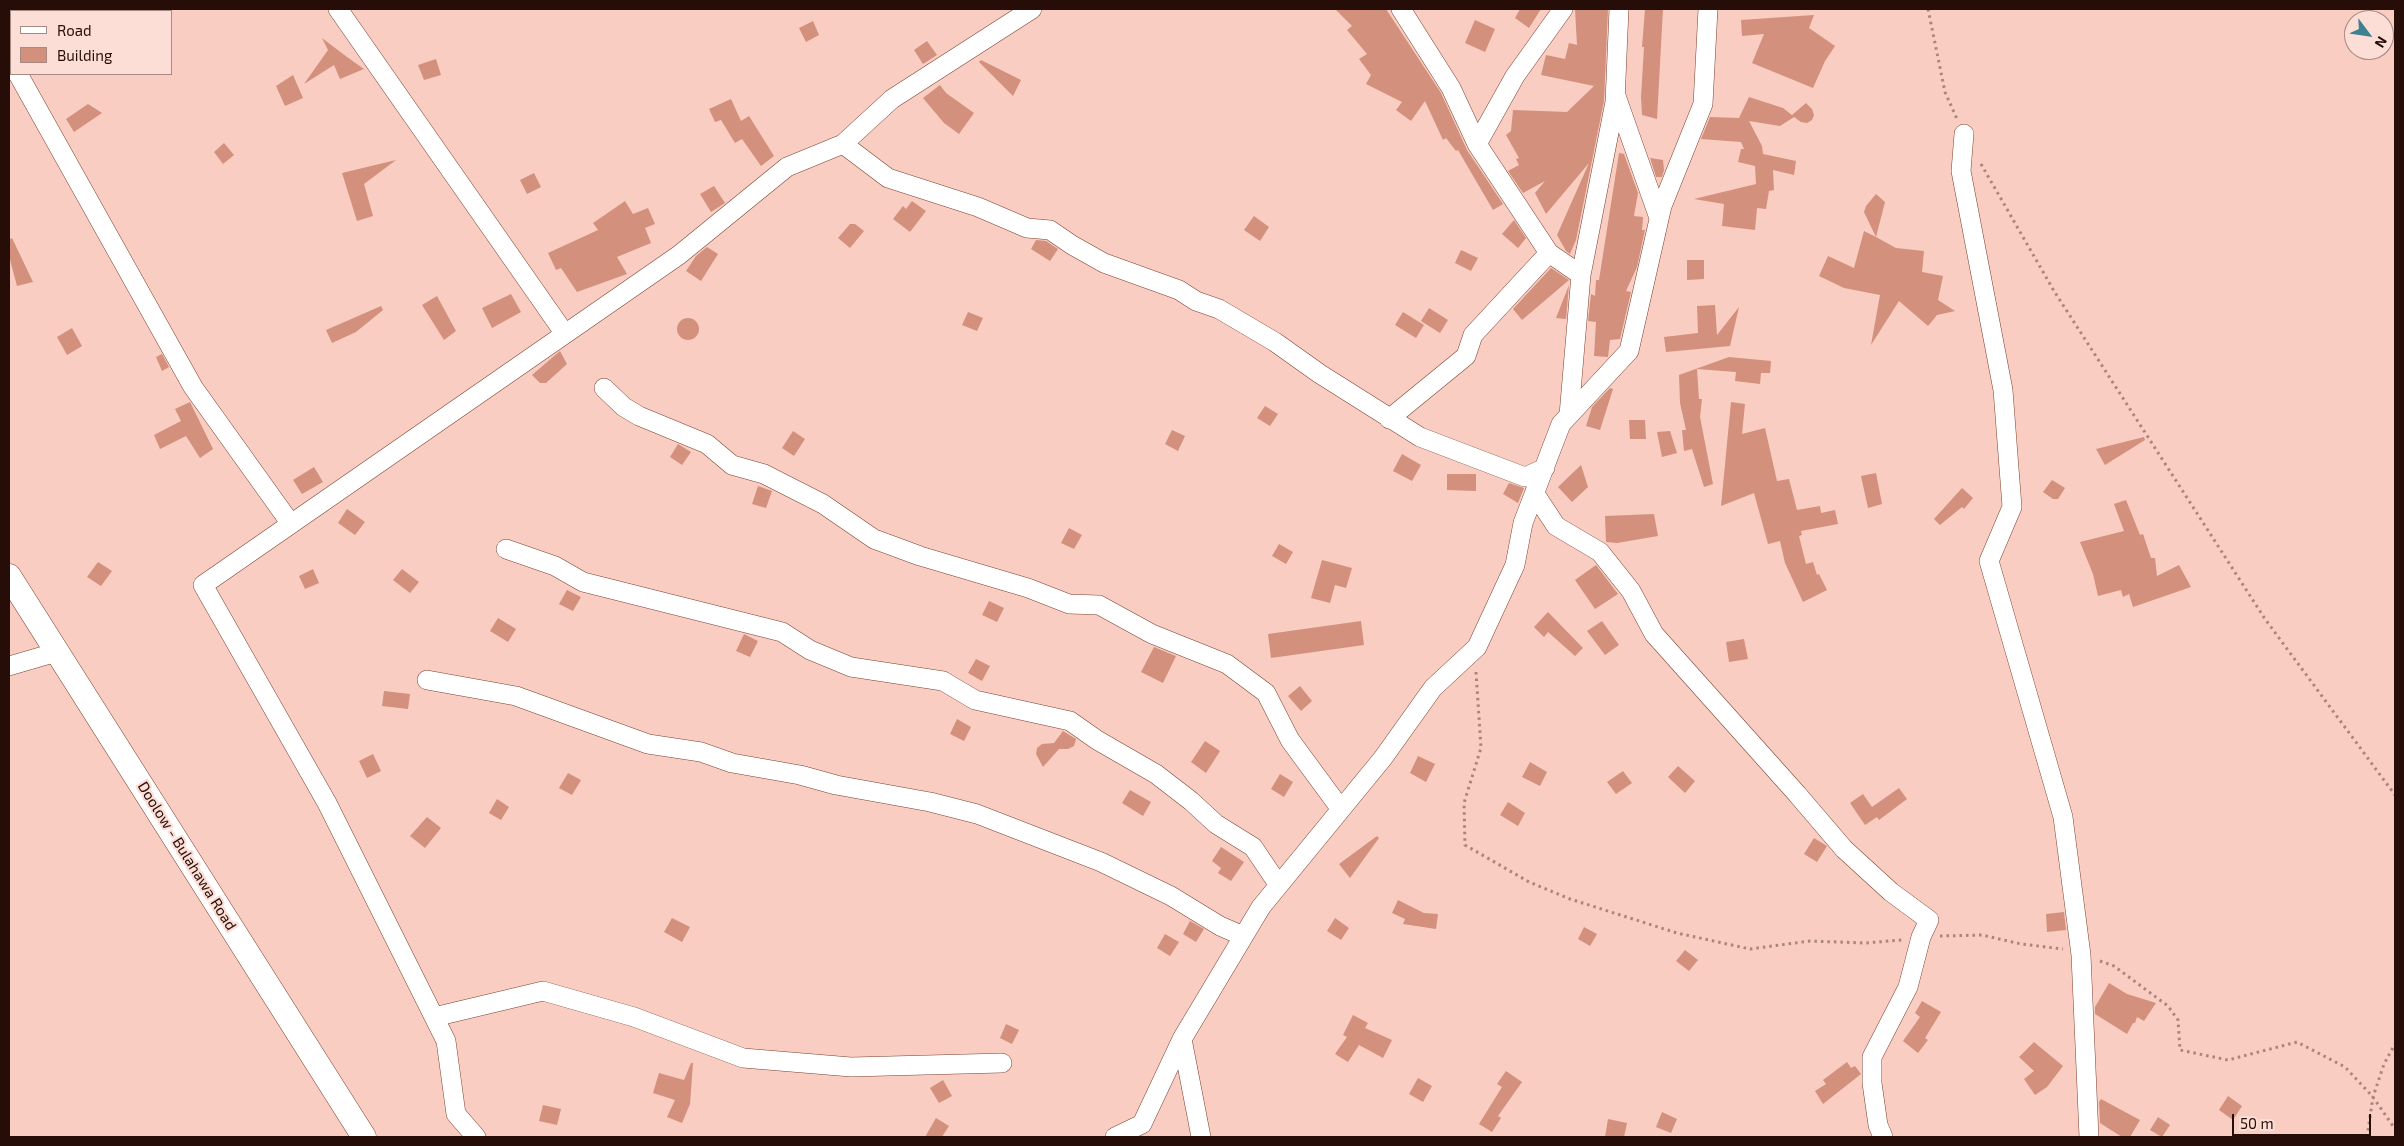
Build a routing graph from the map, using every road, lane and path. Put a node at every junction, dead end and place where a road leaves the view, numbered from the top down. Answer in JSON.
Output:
{"nodes":[{"id":1,"x":338,"y":9,"type":"edge"},
{"id":2,"x":1032,"y":9,"type":"edge"},
{"id":3,"x":1401,"y":9,"type":"edge"},
{"id":4,"x":1563,"y":9,"type":"edge"},
{"id":5,"x":1619,"y":9,"type":"edge"},
{"id":6,"x":1708,"y":9,"type":"edge"},
{"id":7,"x":1928,"y":9,"type":"edge"},
{"id":8,"x":19,"y":75,"type":"edge"},
{"id":9,"x":1615,"y":94,"type":"junction"},
{"id":10,"x":1964,"y":134,"type":"junction"},
{"id":11,"x":843,"y":144,"type":"junction"},
{"id":12,"x":1477,"y":144,"type":"junction"},
{"id":13,"x":1659,"y":218,"type":"junction"},
{"id":14,"x":1549,"y":253,"type":"junction"},
{"id":15,"x":1581,"y":275,"type":"junction"},
{"id":16,"x":565,"y":334,"type":"junction"},
{"id":17,"x":604,"y":388,"type":"dead end"},
{"id":18,"x":1570,"y":415,"type":"junction"},
{"id":19,"x":1389,"y":418,"type":"junction"},
{"id":20,"x":1545,"y":468,"type":"junction"},
{"id":21,"x":1535,"y":494,"type":"junction"},
{"id":22,"x":292,"y":524,"type":"junction"},
{"id":23,"x":506,"y":549,"type":"dead end"},
{"id":24,"x":9,"y":576,"type":"edge"},
{"id":25,"x":1477,"y":647,"type":"junction"},
{"id":26,"x":57,"y":652,"type":"junction"},
{"id":27,"x":9,"y":666,"type":"edge"},
{"id":28,"x":427,"y":680,"type":"dead end"},
{"id":29,"x":2395,"y":795,"type":"edge"},
{"id":30,"x":1340,"y":808,"type":"junction"},
{"id":31,"x":1278,"y":884,"type":"junction"},
{"id":32,"x":1243,"y":936,"type":"junction"},
{"id":33,"x":1921,"y":937,"type":"junction"},
{"id":34,"x":2081,"y":955,"type":"junction"},
{"id":35,"x":434,"y":1016,"type":"junction"},
{"id":36,"x":1182,"y":1039,"type":"junction"},
{"id":37,"x":2395,"y":1044,"type":"edge"},
{"id":38,"x":1002,"y":1063,"type":"dead end"},
{"id":39,"x":2373,"y":1097,"type":"junction"},
{"id":40,"x":2395,"y":1129,"type":"edge"},
{"id":41,"x":364,"y":1137,"type":"edge"},
{"id":42,"x":476,"y":1137,"type":"edge"},
{"id":43,"x":1115,"y":1137,"type":"edge"},
{"id":44,"x":1201,"y":1137,"type":"edge"},
{"id":45,"x":1883,"y":1137,"type":"edge"},
{"id":46,"x":2088,"y":1137,"type":"edge"},
{"id":47,"x":2367,"y":1137,"type":"edge"}],
"edges":[{"from":1,"to":16,"type":"street"},
{"from":2,"to":11,"type":"street"},
{"from":3,"to":12,"type":"street"},
{"from":4,"to":12,"type":"street"},
{"from":5,"to":9,"type":"street"},
{"from":6,"to":13,"type":"street"},
{"from":7,"to":10,"type":"path"},
{"from":8,"to":22,"type":"street"},
{"from":9,"to":13,"type":"street"},
{"from":9,"to":15,"type":"street"},
{"from":10,"to":29,"type":"path"},
{"from":10,"to":34,"type":"street"},
{"from":11,"to":16,"type":"street"},
{"from":11,"to":19,"type":"street"},
{"from":12,"to":14,"type":"street"},
{"from":13,"to":18,"type":"street"},
{"from":14,"to":15,"type":"street"},
{"from":14,"to":19,"type":"street"},
{"from":15,"to":18,"type":"street"},
{"from":16,"to":22,"type":"street"},
{"from":17,"to":30,"type":"street"},
{"from":18,"to":20,"type":"street"},
{"from":19,"to":20,"type":"street"},
{"from":20,"to":21,"type":"street"},
{"from":21,"to":25,"type":"street"},
{"from":21,"to":33,"type":"street"},
{"from":22,"to":35,"type":"street"},
{"from":23,"to":31,"type":"street"},
{"from":24,"to":26,"type":"main road","name":"Doolow - Bulahawa Road"},
{"from":25,"to":30,"type":"street"},
{"from":25,"to":33,"type":"path"},
{"from":26,"to":27,"type":"street"},
{"from":26,"to":41,"type":"main road","name":"Doolow - Bulahawa Road"},
{"from":28,"to":32,"type":"street"},
{"from":30,"to":31,"type":"street"},
{"from":31,"to":32,"type":"street"},
{"from":32,"to":36,"type":"street"},
{"from":33,"to":34,"type":"path"},
{"from":33,"to":45,"type":"street"},
{"from":34,"to":39,"type":"path"},
{"from":34,"to":46,"type":"street"},
{"from":35,"to":38,"type":"street"},
{"from":35,"to":42,"type":"street"},
{"from":36,"to":43,"type":"street"},
{"from":36,"to":44,"type":"street"},
{"from":37,"to":39,"type":"path"},
{"from":39,"to":40,"type":"path"},
{"from":39,"to":47,"type":"path"}]}
